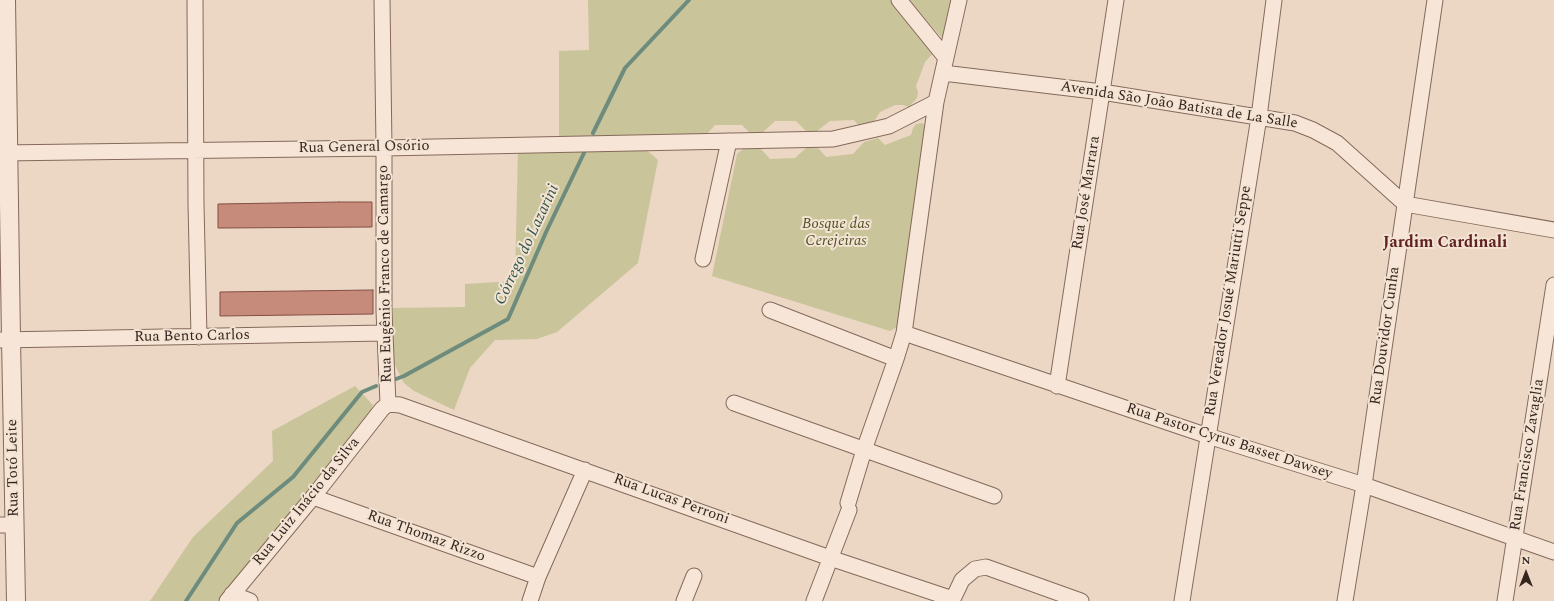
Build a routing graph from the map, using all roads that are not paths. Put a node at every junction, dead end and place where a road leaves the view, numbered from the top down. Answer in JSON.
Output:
{"nodes":[{"id":1,"x":6,"y":0,"type":"edge"},
{"id":2,"x":195,"y":0,"type":"edge"},
{"id":3,"x":382,"y":0,"type":"edge"},
{"id":4,"x":900,"y":0,"type":"edge"},
{"id":5,"x":959,"y":0,"type":"edge"},
{"id":6,"x":1116,"y":0,"type":"edge"},
{"id":7,"x":1274,"y":0,"type":"edge"},
{"id":8,"x":1435,"y":0,"type":"edge"},
{"id":9,"x":946,"y":58,"type":"junction"},
{"id":10,"x":942,"y":73,"type":"junction"},
{"id":11,"x":1102,"y":92,"type":"junction"},
{"id":12,"x":936,"y":102,"type":"junction"},
{"id":13,"x":1259,"y":117,"type":"junction"},
{"id":14,"x":729,"y":141,"type":"junction"},
{"id":15,"x":384,"y":148,"type":"junction"},
{"id":16,"x":196,"y":150,"type":"junction"},
{"id":17,"x":4,"y":153,"type":"edge"},
{"id":18,"x":1405,"y":204,"type":"junction"},
{"id":19,"x":1554,"y":230,"type":"edge"},
{"id":20,"x":703,"y":259,"type":"dead end"},
{"id":21,"x":1554,"y":285,"type":"edge"},
{"id":22,"x":770,"y":310,"type":"dead end"},
{"id":23,"x":384,"y":333,"type":"junction"},
{"id":24,"x":904,"y":333,"type":"junction"},
{"id":25,"x":199,"y":337,"type":"junction"},
{"id":26,"x":5,"y":339,"type":"edge"},
{"id":27,"x":896,"y":359,"type":"junction"},
{"id":28,"x":1057,"y":386,"type":"junction"},
{"id":29,"x":734,"y":403,"type":"dead end"},
{"id":30,"x":388,"y":404,"type":"junction"},
{"id":31,"x":1208,"y":436,"type":"junction"},
{"id":32,"x":864,"y":450,"type":"junction"},
{"id":33,"x":584,"y":470,"type":"junction"},
{"id":34,"x":1364,"y":485,"type":"junction"},
{"id":35,"x":994,"y":496,"type":"dead end"},
{"id":36,"x":313,"y":497,"type":"junction"},
{"id":37,"x":8,"y":525,"type":"edge"},
{"id":38,"x":1515,"y":539,"type":"junction"},
{"id":39,"x":1554,"y":552,"type":"edge"},
{"id":40,"x":830,"y":558,"type":"junction"},
{"id":41,"x":694,"y":576,"type":"dead end"},
{"id":42,"x":538,"y":577,"type":"junction"},
{"id":43,"x":229,"y":598,"type":"edge"},
{"id":44,"x":953,"y":600,"type":"edge"},
{"id":45,"x":16,"y":601,"type":"edge"},
{"id":46,"x":250,"y":601,"type":"edge"},
{"id":47,"x":530,"y":601,"type":"edge"},
{"id":48,"x":684,"y":601,"type":"edge"},
{"id":49,"x":814,"y":601,"type":"edge"},
{"id":50,"x":1081,"y":601,"type":"edge"},
{"id":51,"x":1182,"y":601,"type":"edge"},
{"id":52,"x":1345,"y":601,"type":"edge"},
{"id":53,"x":1505,"y":601,"type":"edge"}],
"edges":[{"from":1,"to":17,"type":"street","name":"Rua Totó Leite"},
{"from":2,"to":16,"type":"street"},
{"from":3,"to":15,"type":"street","name":"Rua Eugênio Franco de Camargo"},
{"from":4,"to":9,"type":"street"},
{"from":5,"to":9,"type":"street"},
{"from":6,"to":11,"type":"street","name":"Rua José Marrara"},
{"from":7,"to":13,"type":"street","name":"Rua Vereador Josué Mariutti Seppe"},
{"from":8,"to":18,"type":"street","name":"Rua Douvidor Cunha"},
{"from":9,"to":10,"type":"street"},
{"from":10,"to":11,"type":"street","name":"Avenida São João Batista de La Salle"},
{"from":10,"to":12,"type":"street"},
{"from":11,"to":13,"type":"street","name":"Avenida São João Batista de La Salle"},
{"from":11,"to":28,"type":"street","name":"Rua José Marrara"},
{"from":12,"to":14,"type":"street","name":"Rua General Osório"},
{"from":12,"to":24,"type":"street"},
{"from":13,"to":18,"type":"street","name":"Avenida São João Batista de La Salle"},
{"from":13,"to":31,"type":"street","name":"Rua Vereador Josué Mariutti Seppe"},
{"from":14,"to":15,"type":"street","name":"Rua General Osório"},
{"from":14,"to":20,"type":"street"},
{"from":15,"to":16,"type":"street","name":"Rua General Osório"},
{"from":15,"to":23,"type":"street","name":"Rua Eugênio Franco de Camargo"},
{"from":16,"to":17,"type":"street","name":"Rua General Osório"},
{"from":16,"to":25,"type":"street"},
{"from":17,"to":26,"type":"street","name":"Rua Totó Leite"},
{"from":18,"to":19,"type":"street"},
{"from":18,"to":34,"type":"street","name":"Rua Douvidor Cunha"},
{"from":21,"to":38,"type":"street","name":"Rua Francisco Zavaglia"},
{"from":22,"to":27,"type":"street"},
{"from":23,"to":25,"type":"street","name":"Rua Bento Carlos"},
{"from":23,"to":30,"type":"street","name":"Rua Eugênio Franco de Camargo"},
{"from":24,"to":27,"type":"street"},
{"from":24,"to":28,"type":"street","name":"Rua Pastor Cyrus Basset Dawsey"},
{"from":25,"to":26,"type":"street","name":"Rua Bento Carlos"},
{"from":26,"to":37,"type":"street","name":"Rua Totó Leite"},
{"from":27,"to":32,"type":"street"},
{"from":28,"to":31,"type":"street","name":"Rua Pastor Cyrus Basset Dawsey"},
{"from":29,"to":32,"type":"street"},
{"from":30,"to":33,"type":"street","name":"Rua Lucas Perroni"},
{"from":30,"to":36,"type":"street","name":"Rua Luiz Inácio da Silva"},
{"from":31,"to":34,"type":"street","name":"Rua Pastor Cyrus Basset Dawsey"},
{"from":31,"to":51,"type":"street","name":"Rua Vereador Josué Mariutti Seppe"},
{"from":32,"to":35,"type":"street"},
{"from":32,"to":40,"type":"street"},
{"from":33,"to":40,"type":"street","name":"Rua Lucas Perroni"},
{"from":33,"to":42,"type":"street"},
{"from":34,"to":38,"type":"street","name":"Rua Pastor Cyrus Basset Dawsey"},
{"from":34,"to":52,"type":"street","name":"Rua Douvidor Cunha"},
{"from":36,"to":42,"type":"street","name":"Rua Thomaz Rizzo"},
{"from":36,"to":43,"type":"street","name":"Rua Luiz Inácio da Silva"},
{"from":37,"to":45,"type":"street","name":"Rua Totó Leite"},
{"from":38,"to":39,"type":"street","name":"Rua Pastor Cyrus Basset Dawsey"},
{"from":38,"to":53,"type":"street","name":"Rua Francisco Zavaglia"},
{"from":40,"to":44,"type":"street","name":"Rua Lucas Perroni"},
{"from":40,"to":49,"type":"street"},
{"from":41,"to":48,"type":"street"},
{"from":42,"to":47,"type":"street"},
{"from":43,"to":46,"type":"street"},
{"from":44,"to":50,"type":"street"}]}
